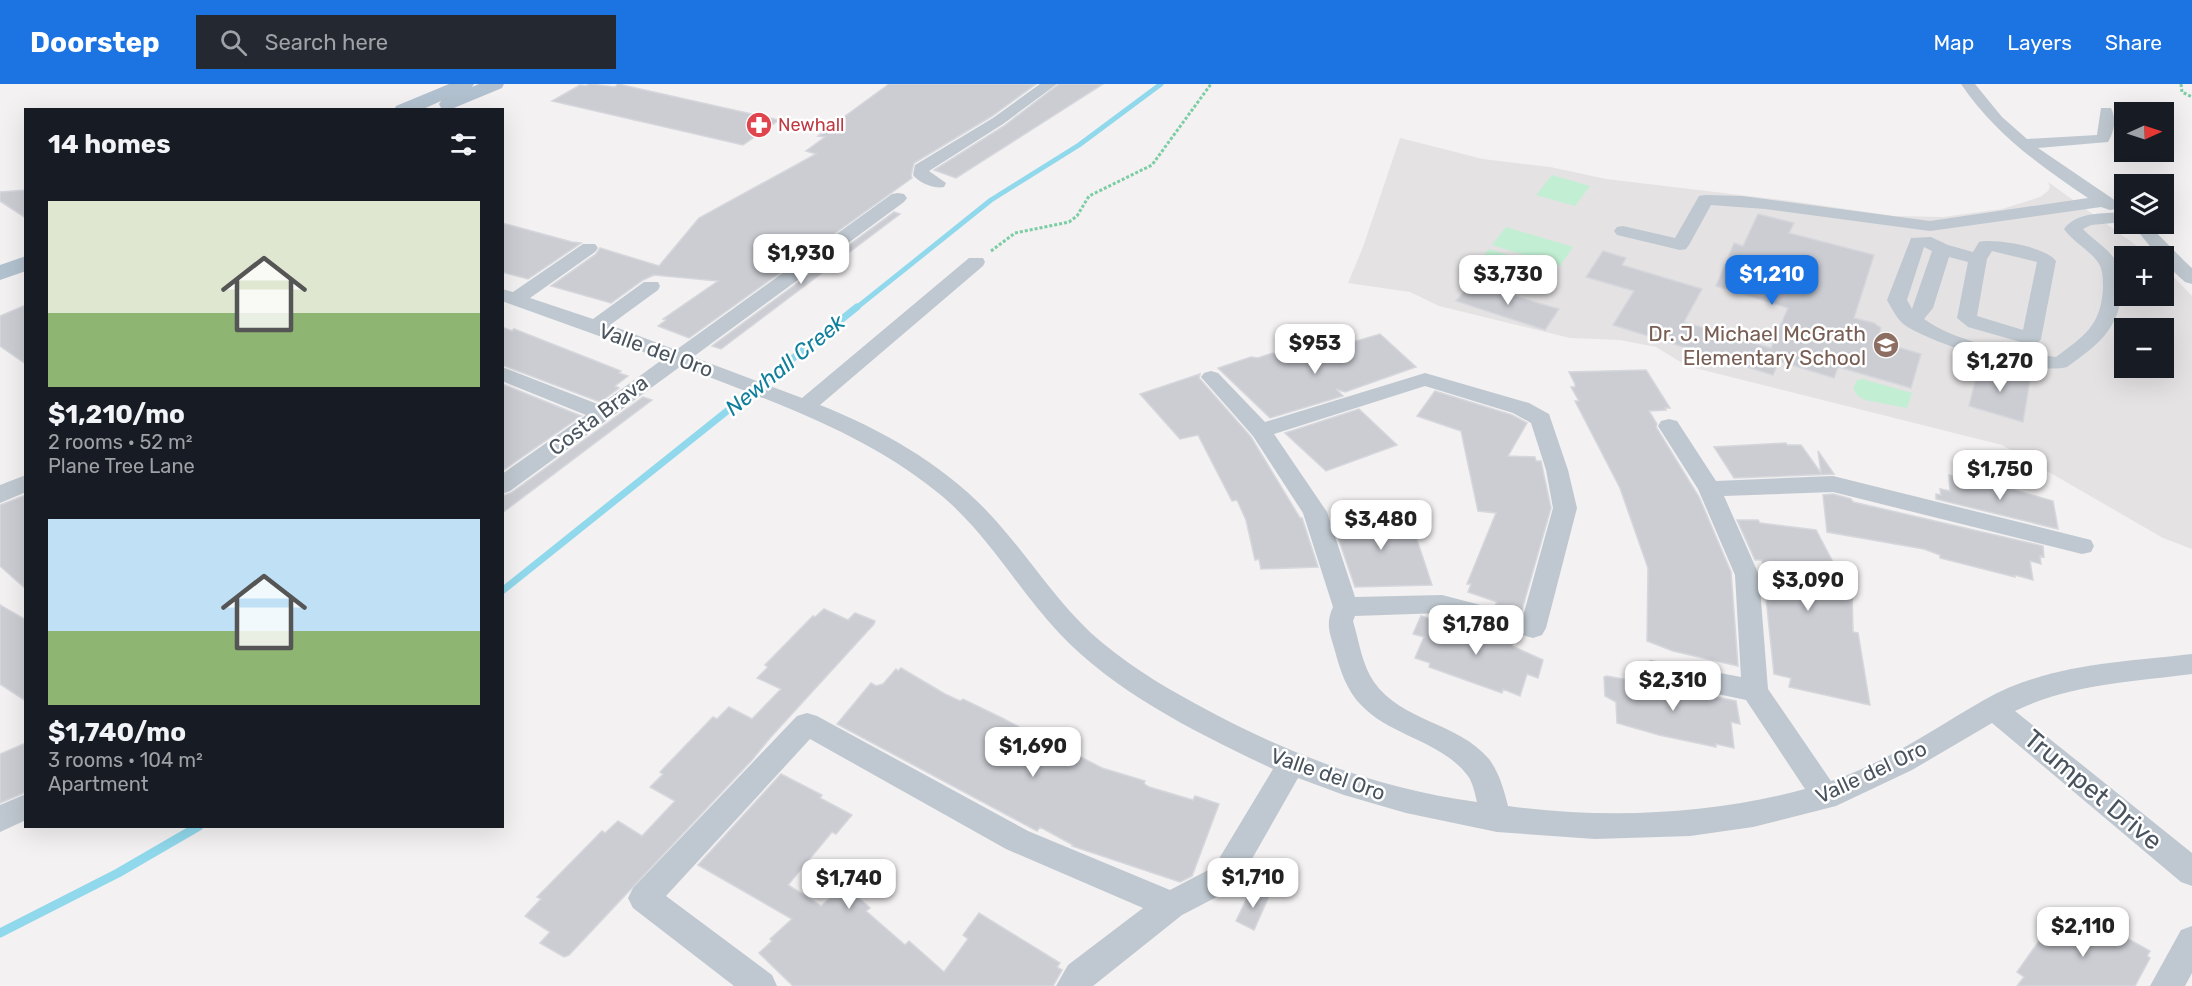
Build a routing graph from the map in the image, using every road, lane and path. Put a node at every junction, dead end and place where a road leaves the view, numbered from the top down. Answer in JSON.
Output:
{"nodes":[{"id":1,"x":495,"y":84,"type":"edge"},
{"id":2,"x":1050,"y":84,"type":"edge"},
{"id":3,"x":1211,"y":84,"type":"edge"},
{"id":4,"x":1968,"y":84,"type":"edge"},
{"id":5,"x":2181,"y":84,"type":"edge"},
{"id":6,"x":449,"y":97,"type":"edge"},
{"id":7,"x":2192,"y":97,"type":"edge"},
{"id":8,"x":410,"y":108,"type":"edge"},
{"id":9,"x":2106,"y":111,"type":"dead end"},
{"id":10,"x":2023,"y":144,"type":"junction"},
{"id":11,"x":938,"y":183,"type":"dead end"},
{"id":12,"x":898,"y":198,"type":"dead end"},
{"id":13,"x":2104,"y":201,"type":"junction"},
{"id":14,"x":2114,"y":208,"type":"edge"},
{"id":15,"x":2114,"y":217,"type":"edge"},
{"id":16,"x":1623,"y":231,"type":"dead end"},
{"id":17,"x":2148,"y":234,"type":"edge"},
{"id":18,"x":2154,"y":234,"type":"edge"},
{"id":19,"x":1934,"y":239,"type":"junction"},
{"id":20,"x":589,"y":248,"type":"dead end"},
{"id":21,"x":2192,"y":255,"type":"edge"},
{"id":22,"x":1978,"y":259,"type":"junction"},
{"id":23,"x":976,"y":262,"type":"joint"},
{"id":24,"x":24,"y":264,"type":"edge"},
{"id":25,"x":0,"y":273,"type":"edge"},
{"id":26,"x":2192,"y":278,"type":"edge"},
{"id":27,"x":24,"y":281,"type":"edge"},
{"id":28,"x":651,"y":286,"type":"dead end"},
{"id":29,"x":0,"y":290,"type":"edge"},
{"id":30,"x":509,"y":297,"type":"edge"},
{"id":31,"x":1912,"y":322,"type":"junction"},
{"id":32,"x":595,"y":327,"type":"junction"},
{"id":33,"x":2031,"y":339,"type":"junction"},
{"id":34,"x":676,"y":358,"type":"junction"},
{"id":35,"x":2040,"y":362,"type":"junction"},
{"id":36,"x":504,"y":374,"type":"edge"},
{"id":37,"x":1211,"y":377,"type":"dead end"},
{"id":38,"x":801,"y":406,"type":"junction"},
{"id":39,"x":601,"y":413,"type":"junction"},
{"id":40,"x":1669,"y":426,"type":"dead end"},
{"id":41,"x":1261,"y":432,"type":"junction"},
{"id":42,"x":24,"y":483,"type":"edge"},
{"id":43,"x":504,"y":485,"type":"edge"},
{"id":44,"x":1709,"y":489,"type":"junction"},
{"id":45,"x":0,"y":495,"type":"edge"},
{"id":46,"x":2082,"y":546,"type":"dead end"},
{"id":47,"x":1346,"y":607,"type":"junction"},
{"id":48,"x":2192,"y":664,"type":"edge"},
{"id":49,"x":1651,"y":670,"type":"dead end"},
{"id":50,"x":1755,"y":691,"type":"junction"},
{"id":51,"x":1993,"y":708,"type":"junction"},
{"id":52,"x":1290,"y":765,"type":"junction"},
{"id":53,"x":1826,"y":797,"type":"junction"},
{"id":54,"x":24,"y":807,"type":"edge"},
{"id":55,"x":0,"y":819,"type":"edge"},
{"id":56,"x":1497,"y":819,"type":"junction"},
{"id":57,"x":2192,"y":872,"type":"edge"},
{"id":58,"x":1171,"y":905,"type":"junction"},
{"id":59,"x":2192,"y":941,"type":"edge"},
{"id":60,"x":760,"y":986,"type":"edge"},
{"id":61,"x":1073,"y":986,"type":"edge"},
{"id":62,"x":2167,"y":986,"type":"edge"}],
"edges":[{"from":1,"to":6,"type":"main road"},
{"from":2,"to":11,"type":"street"},
{"from":3,"to":23,"type":"path"},
{"from":4,"to":10,"type":"street"},
{"from":5,"to":7,"type":"path"},
{"from":6,"to":8,"type":"main road"},
{"from":9,"to":10,"type":"street"},
{"from":10,"to":13,"type":"street"},
{"from":12,"to":34,"type":"street","name":"Costa Brava"},
{"from":13,"to":14,"type":"street"},
{"from":13,"to":19,"type":"street"},
{"from":15,"to":35,"type":"street"},
{"from":16,"to":19,"type":"street"},
{"from":17,"to":26,"type":"street"},
{"from":18,"to":21,"type":"street"},
{"from":19,"to":22,"type":"street"},
{"from":19,"to":31,"type":"street"},
{"from":19,"to":31,"type":"street"},
{"from":20,"to":30,"type":"street"},
{"from":22,"to":33,"type":"street"},
{"from":22,"to":33,"type":"street"},
{"from":23,"to":38,"type":"street"},
{"from":24,"to":25,"type":"main road"},
{"from":27,"to":29,"type":"main road"},
{"from":28,"to":32,"type":"street"},
{"from":30,"to":32,"type":"street","name":"Valle del Oro"},
{"from":31,"to":35,"type":"street"},
{"from":32,"to":34,"type":"street","name":"Valle del Oro"},
{"from":33,"to":35,"type":"street"},
{"from":34,"to":38,"type":"street","name":"Valle del Oro"},
{"from":34,"to":39,"type":"street","name":"Costa Brava"},
{"from":36,"to":39,"type":"street"},
{"from":37,"to":41,"type":"street"},
{"from":38,"to":52,"type":"street","name":"Valle del Oro"},
{"from":39,"to":43,"type":"street","name":"Costa Brava"},
{"from":40,"to":44,"type":"street"},
{"from":41,"to":47,"type":"street"},
{"from":41,"to":47,"type":"street"},
{"from":42,"to":45,"type":"street"},
{"from":44,"to":46,"type":"street"},
{"from":44,"to":50,"type":"street"},
{"from":47,"to":56,"type":"street"},
{"from":48,"to":51,"type":"street","name":"Valle del Oro"},
{"from":49,"to":50,"type":"street"},
{"from":50,"to":53,"type":"street"},
{"from":51,"to":53,"type":"street","name":"Valle del Oro"},
{"from":51,"to":57,"type":"street","name":"Trumpet Drive"},
{"from":52,"to":56,"type":"street","name":"Valle del Oro"},
{"from":52,"to":58,"type":"street"},
{"from":53,"to":56,"type":"street","name":"Valle del Oro"},
{"from":54,"to":55,"type":"street"},
{"from":58,"to":60,"type":"street"},
{"from":58,"to":61,"type":"street"},
{"from":59,"to":62,"type":"street"}]}
